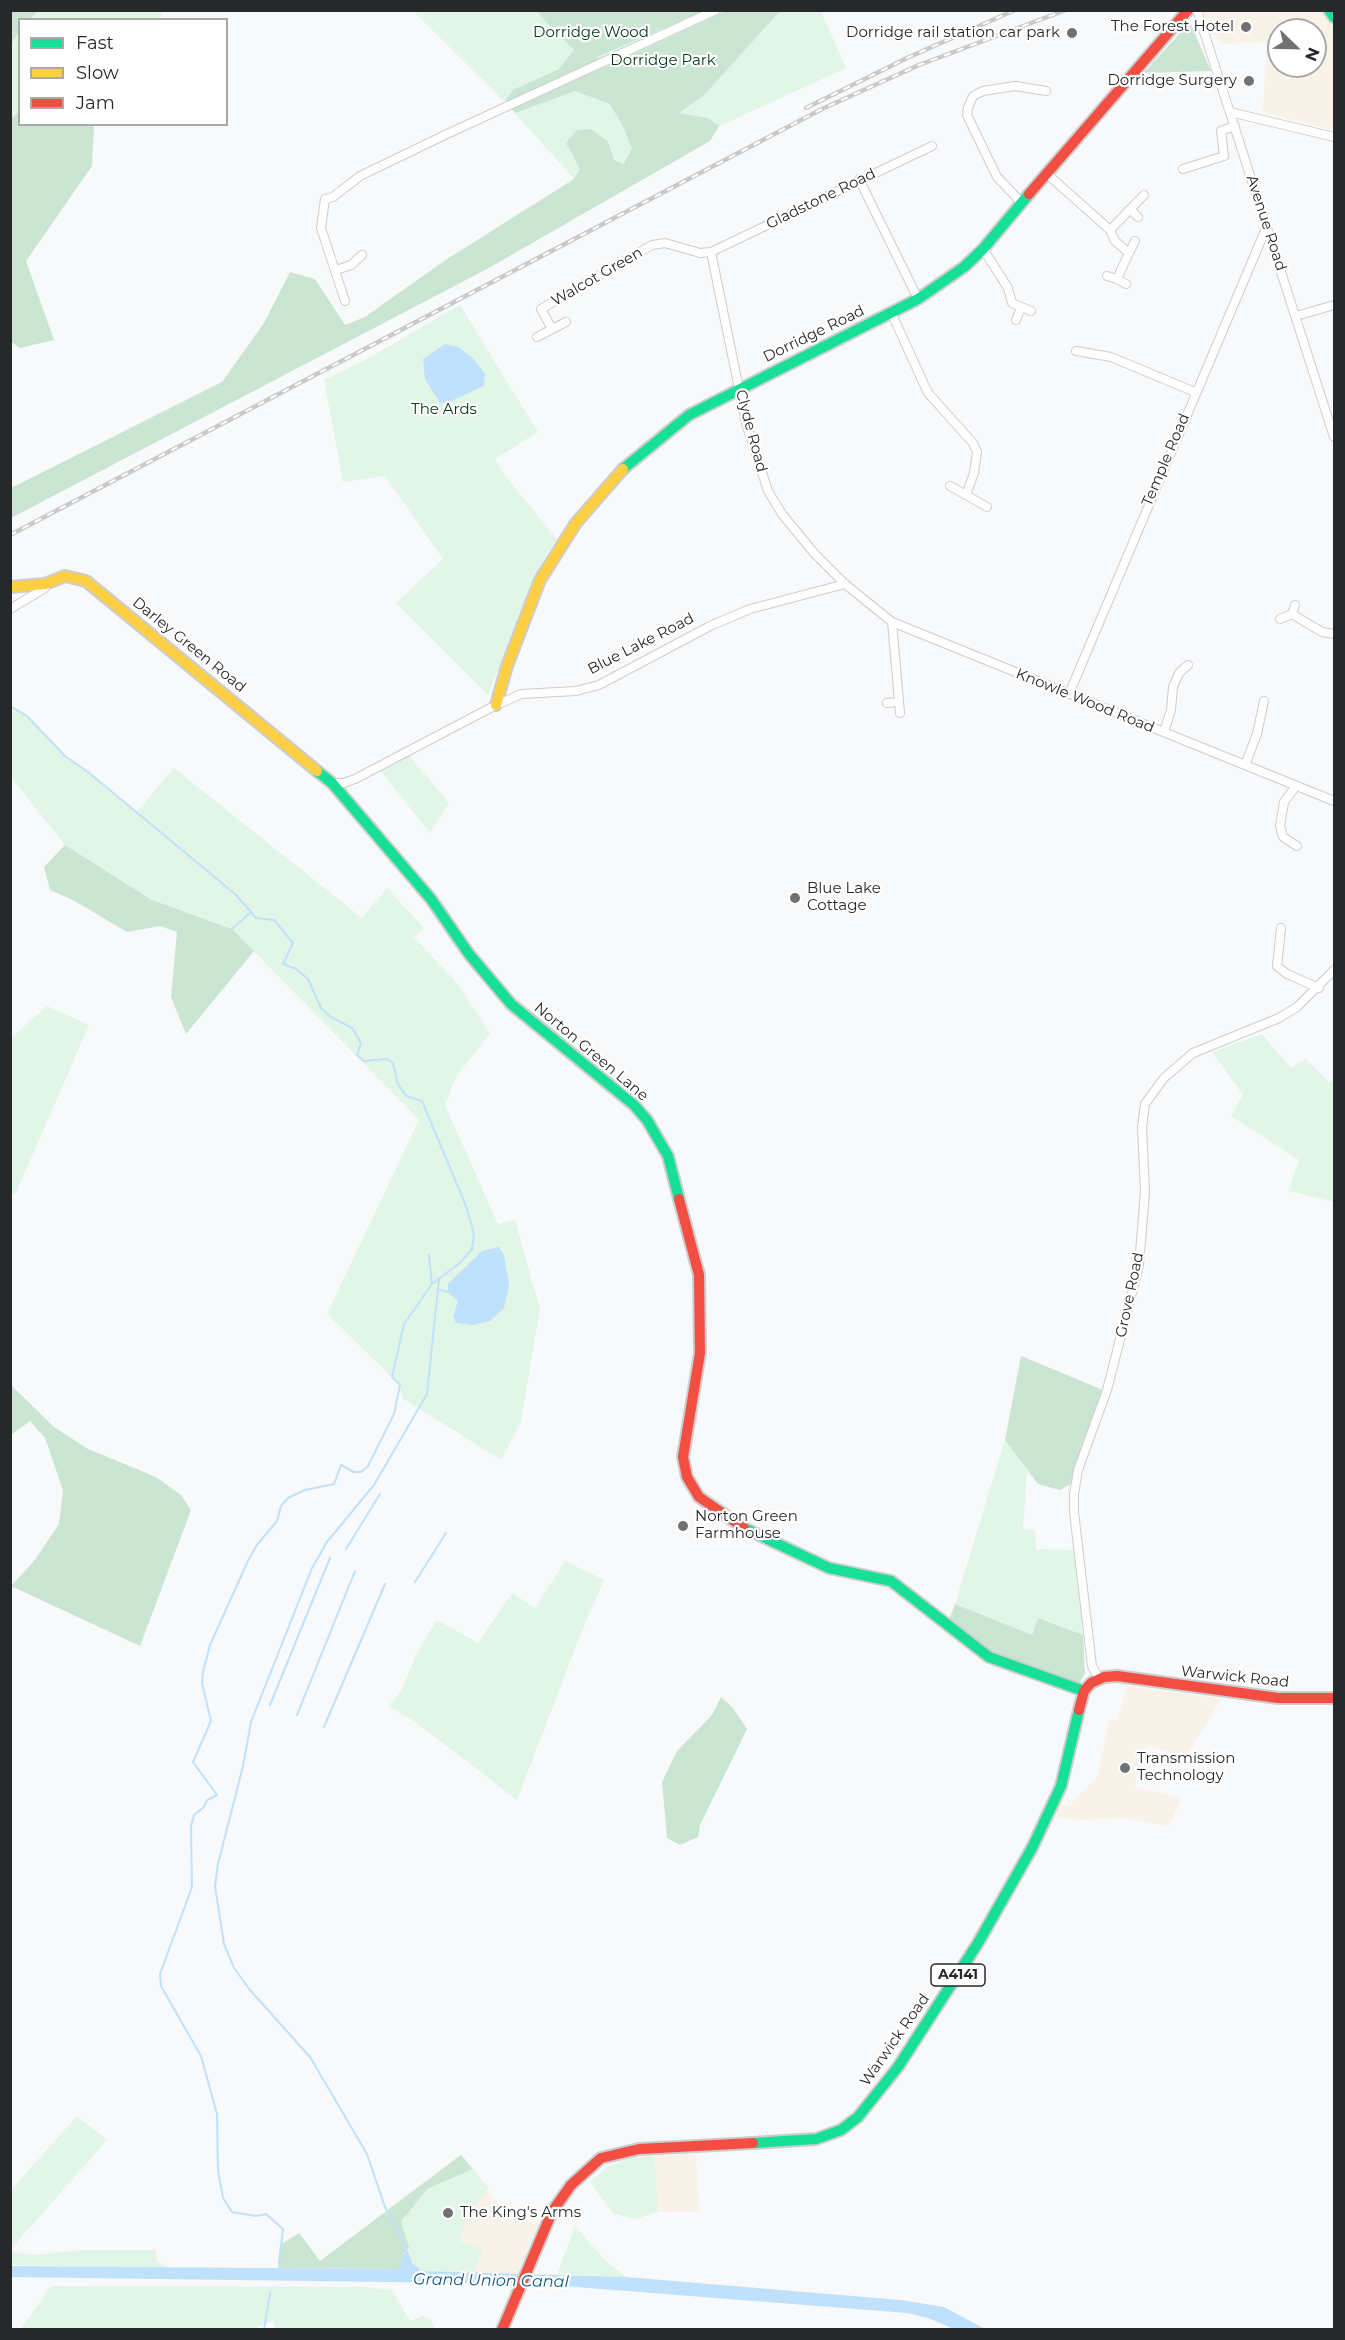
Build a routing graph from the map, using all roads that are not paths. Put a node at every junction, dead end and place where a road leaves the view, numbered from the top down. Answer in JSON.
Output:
{"nodes":[{"id":1,"x":716,"y":10,"type":"edge"},
{"id":2,"x":1188,"y":10,"type":"edge"},
{"id":3,"x":1197,"y":10,"type":"edge"},
{"id":4,"x":1329,"y":10,"type":"edge"},
{"id":5,"x":1335,"y":17,"type":"edge"},
{"id":6,"x":1046,"y":91,"type":"dead end"},
{"id":7,"x":1230,"y":112,"type":"junction"},
{"id":8,"x":1234,"y":126,"type":"junction"},
{"id":9,"x":1335,"y":137,"type":"edge"},
{"id":10,"x":932,"y":146,"type":"dead end"},
{"id":11,"x":1183,"y":169,"type":"dead end"},
{"id":12,"x":1046,"y":173,"type":"junction"},
{"id":13,"x":859,"y":179,"type":"junction"},
{"id":14,"x":1144,"y":195,"type":"dead end"},
{"id":15,"x":1021,"y":202,"type":"junction"},
{"id":16,"x":1131,"y":210,"type":"junction"},
{"id":17,"x":1138,"y":216,"type":"dead end"},
{"id":18,"x":1267,"y":226,"type":"junction"},
{"id":19,"x":1110,"y":230,"type":"junction"},
{"id":20,"x":1135,"y":241,"type":"dead end"},
{"id":21,"x":983,"y":249,"type":"junction"},
{"id":22,"x":711,"y":252,"type":"junction"},
{"id":23,"x":1129,"y":253,"type":"junction"},
{"id":24,"x":362,"y":255,"type":"dead end"},
{"id":25,"x":336,"y":270,"type":"junction"},
{"id":26,"x":1107,"y":276,"type":"dead end"},
{"id":27,"x":1117,"y":279,"type":"junction"},
{"id":28,"x":1126,"y":284,"type":"dead end"},
{"id":29,"x":918,"y":299,"type":"junction"},
{"id":30,"x":345,"y":301,"type":"dead end"},
{"id":31,"x":1335,"y":305,"type":"edge"},
{"id":32,"x":1021,"y":308,"type":"junction"},
{"id":33,"x":1031,"y":311,"type":"dead end"},
{"id":34,"x":891,"y":312,"type":"junction"},
{"id":35,"x":1296,"y":316,"type":"junction"},
{"id":36,"x":1016,"y":320,"type":"dead end"},
{"id":37,"x":566,"y":322,"type":"dead end"},
{"id":38,"x":552,"y":329,"type":"junction"},
{"id":39,"x":537,"y":337,"type":"dead end"},
{"id":40,"x":1076,"y":351,"type":"dead end"},
{"id":41,"x":738,"y":388,"type":"junction"},
{"id":42,"x":1194,"y":392,"type":"junction"},
{"id":43,"x":1335,"y":437,"type":"edge"},
{"id":44,"x":950,"y":486,"type":"dead end"},
{"id":45,"x":966,"y":495,"type":"junction"},
{"id":46,"x":987,"y":507,"type":"dead end"},
{"id":47,"x":45,"y":584,"type":"junction"},
{"id":48,"x":845,"y":584,"type":"junction"},
{"id":49,"x":10,"y":587,"type":"edge"},
{"id":50,"x":1295,"y":605,"type":"dead end"},
{"id":51,"x":10,"y":609,"type":"edge"},
{"id":52,"x":1293,"y":614,"type":"junction"},
{"id":53,"x":1280,"y":619,"type":"dead end"},
{"id":54,"x":892,"y":622,"type":"junction"},
{"id":55,"x":1335,"y":634,"type":"edge"},
{"id":56,"x":1188,"y":665,"type":"dead end"},
{"id":57,"x":1069,"y":694,"type":"junction"},
{"id":58,"x":1264,"y":701,"type":"dead end"},
{"id":59,"x":899,"y":702,"type":"junction"},
{"id":60,"x":887,"y":703,"type":"dead end"},
{"id":61,"x":499,"y":704,"type":"junction"},
{"id":62,"x":900,"y":713,"type":"dead end"},
{"id":63,"x":1164,"y":732,"type":"junction"},
{"id":64,"x":1245,"y":765,"type":"junction"},
{"id":65,"x":355,"y":778,"type":"junction"},
{"id":66,"x":332,"y":783,"type":"junction"},
{"id":67,"x":1296,"y":786,"type":"junction"},
{"id":68,"x":345,"y":798,"type":"junction"},
{"id":69,"x":1335,"y":801,"type":"edge"},
{"id":70,"x":1297,"y":846,"type":"dead end"},
{"id":71,"x":1281,"y":928,"type":"dead end"},
{"id":72,"x":1335,"y":970,"type":"edge"},
{"id":73,"x":1319,"y":988,"type":"junction"},
{"id":74,"x":1099,"y":1679,"type":"junction"},
{"id":75,"x":1084,"y":1691,"type":"junction"},
{"id":76,"x":1335,"y":1698,"type":"edge"},
{"id":77,"x":502,"y":2330,"type":"edge"}],
"edges":[{"from":1,"to":25,"type":"street"},
{"from":2,"to":12,"type":"street","name":"Dorridge Road"},
{"from":3,"to":7,"type":"street","name":"Avenue Road"},
{"from":4,"to":5,"type":"street"},
{"from":6,"to":15,"type":"street"},
{"from":7,"to":8,"type":"street","name":"Avenue Road"},
{"from":7,"to":9,"type":"street"},
{"from":8,"to":11,"type":"street"},
{"from":8,"to":18,"type":"street","name":"Avenue Road"},
{"from":10,"to":13,"type":"street","name":"Gladstone Road"},
{"from":12,"to":15,"type":"street","name":"Dorridge Road"},
{"from":12,"to":19,"type":"street"},
{"from":13,"to":22,"type":"street","name":"Gladstone Road"},
{"from":13,"to":29,"type":"street"},
{"from":14,"to":16,"type":"street"},
{"from":15,"to":21,"type":"street","name":"Dorridge Road"},
{"from":16,"to":17,"type":"street"},
{"from":16,"to":19,"type":"street"},
{"from":18,"to":35,"type":"street","name":"Avenue Road"},
{"from":18,"to":42,"type":"street","name":"Temple Road"},
{"from":19,"to":23,"type":"street"},
{"from":20,"to":23,"type":"street"},
{"from":21,"to":29,"type":"street","name":"Dorridge Road"},
{"from":21,"to":32,"type":"street"},
{"from":22,"to":38,"type":"street","name":"Walcot Green"},
{"from":22,"to":41,"type":"street","name":"Clyde Road"},
{"from":23,"to":27,"type":"street"},
{"from":24,"to":25,"type":"street"},
{"from":25,"to":30,"type":"street"},
{"from":26,"to":27,"type":"street"},
{"from":27,"to":28,"type":"street"},
{"from":29,"to":34,"type":"street","name":"Dorridge Road"},
{"from":31,"to":35,"type":"street"},
{"from":32,"to":33,"type":"street"},
{"from":32,"to":36,"type":"street"},
{"from":34,"to":41,"type":"street","name":"Dorridge Road"},
{"from":34,"to":45,"type":"street"},
{"from":35,"to":43,"type":"street","name":"Avenue Road"},
{"from":37,"to":38,"type":"street"},
{"from":38,"to":39,"type":"street"},
{"from":40,"to":42,"type":"street"},
{"from":41,"to":48,"type":"street","name":"Clyde Road"},
{"from":41,"to":61,"type":"street","name":"Dorridge Road"},
{"from":42,"to":57,"type":"street","name":"Temple Road"},
{"from":44,"to":45,"type":"street"},
{"from":45,"to":46,"type":"street"},
{"from":47,"to":49,"type":"street","name":"Darley Green Road"},
{"from":47,"to":51,"type":"street"},
{"from":47,"to":66,"type":"street","name":"Darley Green Road"},
{"from":48,"to":54,"type":"street","name":"Knowle Wood Road"},
{"from":48,"to":61,"type":"street","name":"Blue Lake Road"},
{"from":50,"to":52,"type":"street"},
{"from":52,"to":53,"type":"street"},
{"from":52,"to":55,"type":"street"},
{"from":54,"to":57,"type":"street","name":"Knowle Wood Road"},
{"from":54,"to":59,"type":"street"},
{"from":56,"to":63,"type":"street"},
{"from":57,"to":63,"type":"street","name":"Knowle Wood Road"},
{"from":58,"to":64,"type":"street"},
{"from":59,"to":60,"type":"street"},
{"from":59,"to":62,"type":"street"},
{"from":61,"to":65,"type":"street","name":"Blue Lake Road"},
{"from":63,"to":64,"type":"street","name":"Knowle Wood Road"},
{"from":64,"to":67,"type":"street","name":"Knowle Wood Road"},
{"from":65,"to":66,"type":"street","name":"Blue Lake Road"},
{"from":65,"to":68,"type":"street"},
{"from":66,"to":68,"type":"street","name":"Norton Green Lane"},
{"from":67,"to":69,"type":"street","name":"Knowle Wood Road"},
{"from":67,"to":70,"type":"street"},
{"from":68,"to":75,"type":"street","name":"Norton Green Lane"},
{"from":71,"to":73,"type":"street"},
{"from":72,"to":73,"type":"street","name":"Grove Road"},
{"from":73,"to":74,"type":"street","name":"Grove Road"},
{"from":74,"to":75,"type":"street"},
{"from":74,"to":76,"type":"street","name":"Warwick Road"},
{"from":75,"to":77,"type":"street","name":"Warwick Road","number":"A4141"}]}
